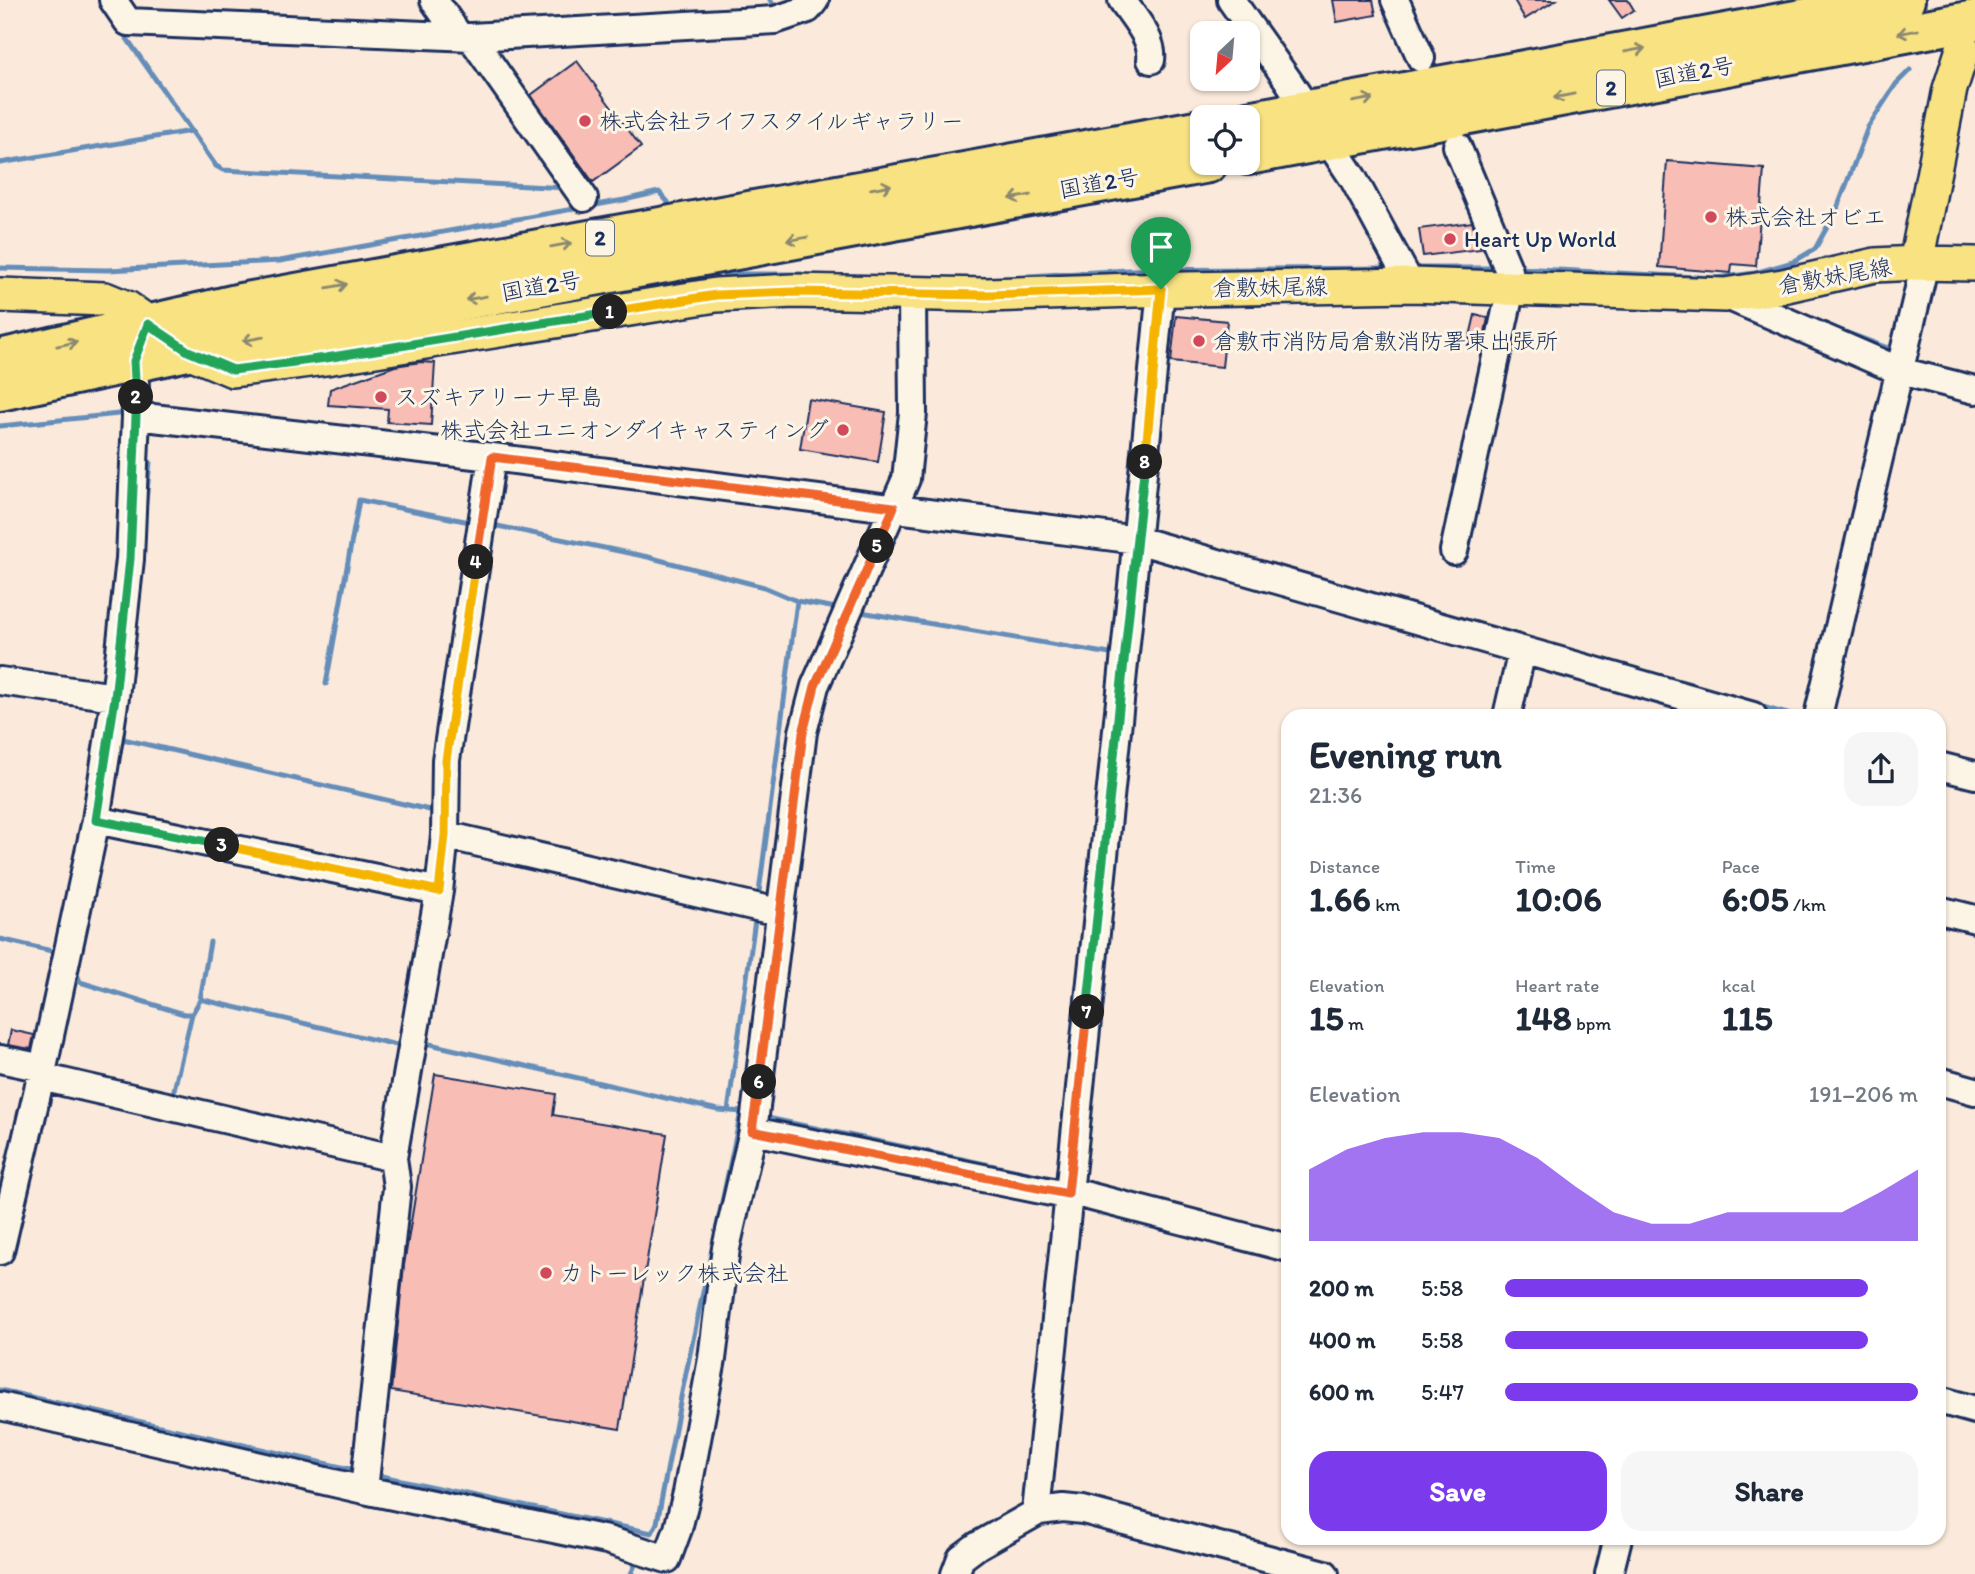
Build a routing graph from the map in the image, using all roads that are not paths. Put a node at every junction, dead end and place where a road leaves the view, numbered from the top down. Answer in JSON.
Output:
{"nodes":[{"id":1,"x":113,"y":0,"type":"edge"},
{"id":2,"x":434,"y":0,"type":"edge"},
{"id":3,"x":1122,"y":0,"type":"edge"},
{"id":4,"x":1231,"y":0,"type":"edge"},
{"id":5,"x":1395,"y":0,"type":"edge"},
{"id":6,"x":1905,"y":0,"type":"edge"},
{"id":7,"x":786,"y":10,"type":"edge"},
{"id":8,"x":1969,"y":34,"type":"edge"},
{"id":9,"x":471,"y":41,"type":"junction"},
{"id":10,"x":1421,"y":58,"type":"dead end"},
{"id":11,"x":1151,"y":60,"type":"dead end"},
{"id":12,"x":1260,"y":122,"type":"edge"},
{"id":13,"x":1318,"y":125,"type":"junction"},
{"id":14,"x":1190,"y":131,"type":"edge"},
{"id":15,"x":1457,"y":146,"type":"dead end"},
{"id":16,"x":1260,"y":150,"type":"edge"},
{"id":17,"x":1190,"y":166,"type":"edge"},
{"id":18,"x":584,"y":198,"type":"dead end"},
{"id":19,"x":1920,"y":263,"type":"junction"},
{"id":20,"x":1975,"y":264,"type":"edge"},
{"id":21,"x":1508,"y":273,"type":"junction"},
{"id":22,"x":1405,"y":275,"type":"junction"},
{"id":23,"x":1161,"y":289,"type":"junction"},
{"id":24,"x":912,"y":294,"type":"junction"},
{"id":25,"x":0,"y":295,"type":"edge"},
{"id":26,"x":1725,"y":295,"type":"junction"},
{"id":27,"x":148,"y":324,"type":"junction"},
{"id":28,"x":188,"y":351,"type":"junction"},
{"id":29,"x":0,"y":359,"type":"edge"},
{"id":30,"x":134,"y":361,"type":"junction"},
{"id":31,"x":1906,"y":366,"type":"junction"},
{"id":32,"x":1975,"y":390,"type":"edge"},
{"id":33,"x":0,"y":391,"type":"edge"},
{"id":34,"x":136,"y":416,"type":"junction"},
{"id":35,"x":492,"y":457,"type":"junction"},
{"id":36,"x":894,"y":507,"type":"junction"},
{"id":37,"x":1138,"y":534,"type":"junction"},
{"id":38,"x":1454,"y":551,"type":"dead end"},
{"id":39,"x":1522,"y":651,"type":"junction"},
{"id":40,"x":0,"y":681,"type":"edge"},
{"id":41,"x":115,"y":698,"type":"junction"},
{"id":42,"x":1509,"y":709,"type":"edge"},
{"id":43,"x":1728,"y":709,"type":"edge"},
{"id":44,"x":1820,"y":709,"type":"edge"},
{"id":45,"x":1946,"y":767,"type":"edge"},
{"id":46,"x":1975,"y":775,"type":"edge"},
{"id":47,"x":101,"y":821,"type":"junction"},
{"id":48,"x":452,"y":836,"type":"junction"},
{"id":49,"x":439,"y":891,"type":"junction"},
{"id":50,"x":760,"y":908,"type":"dead end"},
{"id":51,"x":1946,"y":912,"type":"edge"},
{"id":52,"x":1975,"y":919,"type":"edge"},
{"id":53,"x":0,"y":1059,"type":"edge"},
{"id":54,"x":42,"y":1073,"type":"junction"},
{"id":55,"x":1946,"y":1084,"type":"edge"},
{"id":56,"x":1975,"y":1091,"type":"edge"},
{"id":57,"x":752,"y":1131,"type":"junction"},
{"id":58,"x":393,"y":1158,"type":"junction"},
{"id":59,"x":1065,"y":1189,"type":"junction"},
{"id":60,"x":1281,"y":1246,"type":"edge"},
{"id":61,"x":0,"y":1251,"type":"edge"},
{"id":62,"x":1946,"y":1402,"type":"edge"},
{"id":63,"x":0,"y":1405,"type":"edge"},
{"id":64,"x":1975,"y":1410,"type":"edge"},
{"id":65,"x":366,"y":1479,"type":"junction"},
{"id":66,"x":1036,"y":1512,"type":"junction"},
{"id":67,"x":1616,"y":1545,"type":"edge"},
{"id":68,"x":652,"y":1558,"type":"edge"},
{"id":69,"x":955,"y":1574,"type":"edge"},
{"id":70,"x":1325,"y":1574,"type":"edge"},
{"id":71,"x":1609,"y":1574,"type":"edge"}],
"edges":[{"from":1,"to":9,"type":"street"},
{"from":2,"to":9,"type":"street"},
{"from":3,"to":11,"type":"street"},
{"from":4,"to":13,"type":"street"},
{"from":5,"to":10,"type":"street"},
{"from":13,"to":6,"type":"highway","name":"国道2号","number":"2","one_way":true},
{"from":7,"to":9,"type":"street"},
{"from":8,"to":13,"type":"highway","name":"国道2号","number":"2","one_way":true},
{"from":8,"to":19,"type":"main road"},
{"from":9,"to":18,"type":"street"},
{"from":12,"to":13,"type":"highway","name":"国道2号","number":"2"},
{"from":13,"to":16,"type":"highway","name":"国道2号","number":"2"},
{"from":13,"to":22,"type":"street"},
{"from":27,"to":14,"type":"highway","name":"国道2号","number":"2","one_way":true},
{"from":15,"to":21,"type":"street"},
{"from":17,"to":28,"type":"highway","name":"国道2号","number":"2","one_way":true},
{"from":19,"to":20,"type":"main road","name":"倉敷妹尾線"},
{"from":19,"to":26,"type":"main road","name":"倉敷妹尾線"},
{"from":19,"to":31,"type":"street"},
{"from":21,"to":22,"type":"main road","name":"倉敷妹尾線"},
{"from":21,"to":26,"type":"main road","name":"倉敷妹尾線"},
{"from":21,"to":38,"type":"street"},
{"from":22,"to":23,"type":"main road","name":"倉敷妹尾線"},
{"from":23,"to":24,"type":"main road","name":"倉敷妹尾線"},
{"from":23,"to":37,"type":"street"},
{"from":24,"to":28,"type":"main road","name":"倉敷妹尾線"},
{"from":24,"to":36,"type":"street"},
{"from":25,"to":27,"type":"main road","name":"倉敷妹尾線"},
{"from":26,"to":31,"type":"street"},
{"from":27,"to":28,"type":"main road","name":"倉敷妹尾線"},
{"from":29,"to":27,"type":"highway","name":"国道2号","number":"2","one_way":true},
{"from":27,"to":30,"type":"street"},
{"from":28,"to":30,"type":"highway","name":"国道2号","number":"2"},
{"from":30,"to":33,"type":"highway","name":"国道2号","number":"2"},
{"from":30,"to":34,"type":"street"},
{"from":31,"to":32,"type":"street"},
{"from":31,"to":44,"type":"street"},
{"from":34,"to":35,"type":"street"},
{"from":34,"to":41,"type":"street"},
{"from":35,"to":36,"type":"street"},
{"from":35,"to":48,"type":"street"},
{"from":36,"to":37,"type":"street"},
{"from":36,"to":57,"type":"street"},
{"from":37,"to":39,"type":"street"},
{"from":37,"to":59,"type":"street"},
{"from":39,"to":42,"type":"street"},
{"from":39,"to":43,"type":"street"},
{"from":40,"to":41,"type":"street"},
{"from":41,"to":47,"type":"street"},
{"from":45,"to":46,"type":"street"},
{"from":47,"to":49,"type":"street"},
{"from":47,"to":54,"type":"street"},
{"from":48,"to":49,"type":"street"},
{"from":48,"to":50,"type":"street"},
{"from":49,"to":58,"type":"street"},
{"from":51,"to":52,"type":"street"},
{"from":53,"to":54,"type":"street"},
{"from":54,"to":58,"type":"street"},
{"from":54,"to":61,"type":"street"},
{"from":55,"to":56,"type":"street"},
{"from":57,"to":59,"type":"street"},
{"from":57,"to":68,"type":"street"},
{"from":58,"to":65,"type":"street"},
{"from":59,"to":60,"type":"street"},
{"from":59,"to":66,"type":"street"},
{"from":62,"to":64,"type":"street"},
{"from":63,"to":65,"type":"street"},
{"from":65,"to":68,"type":"street"},
{"from":66,"to":69,"type":"street"},
{"from":66,"to":70,"type":"street"},
{"from":67,"to":71,"type":"street"}]}
